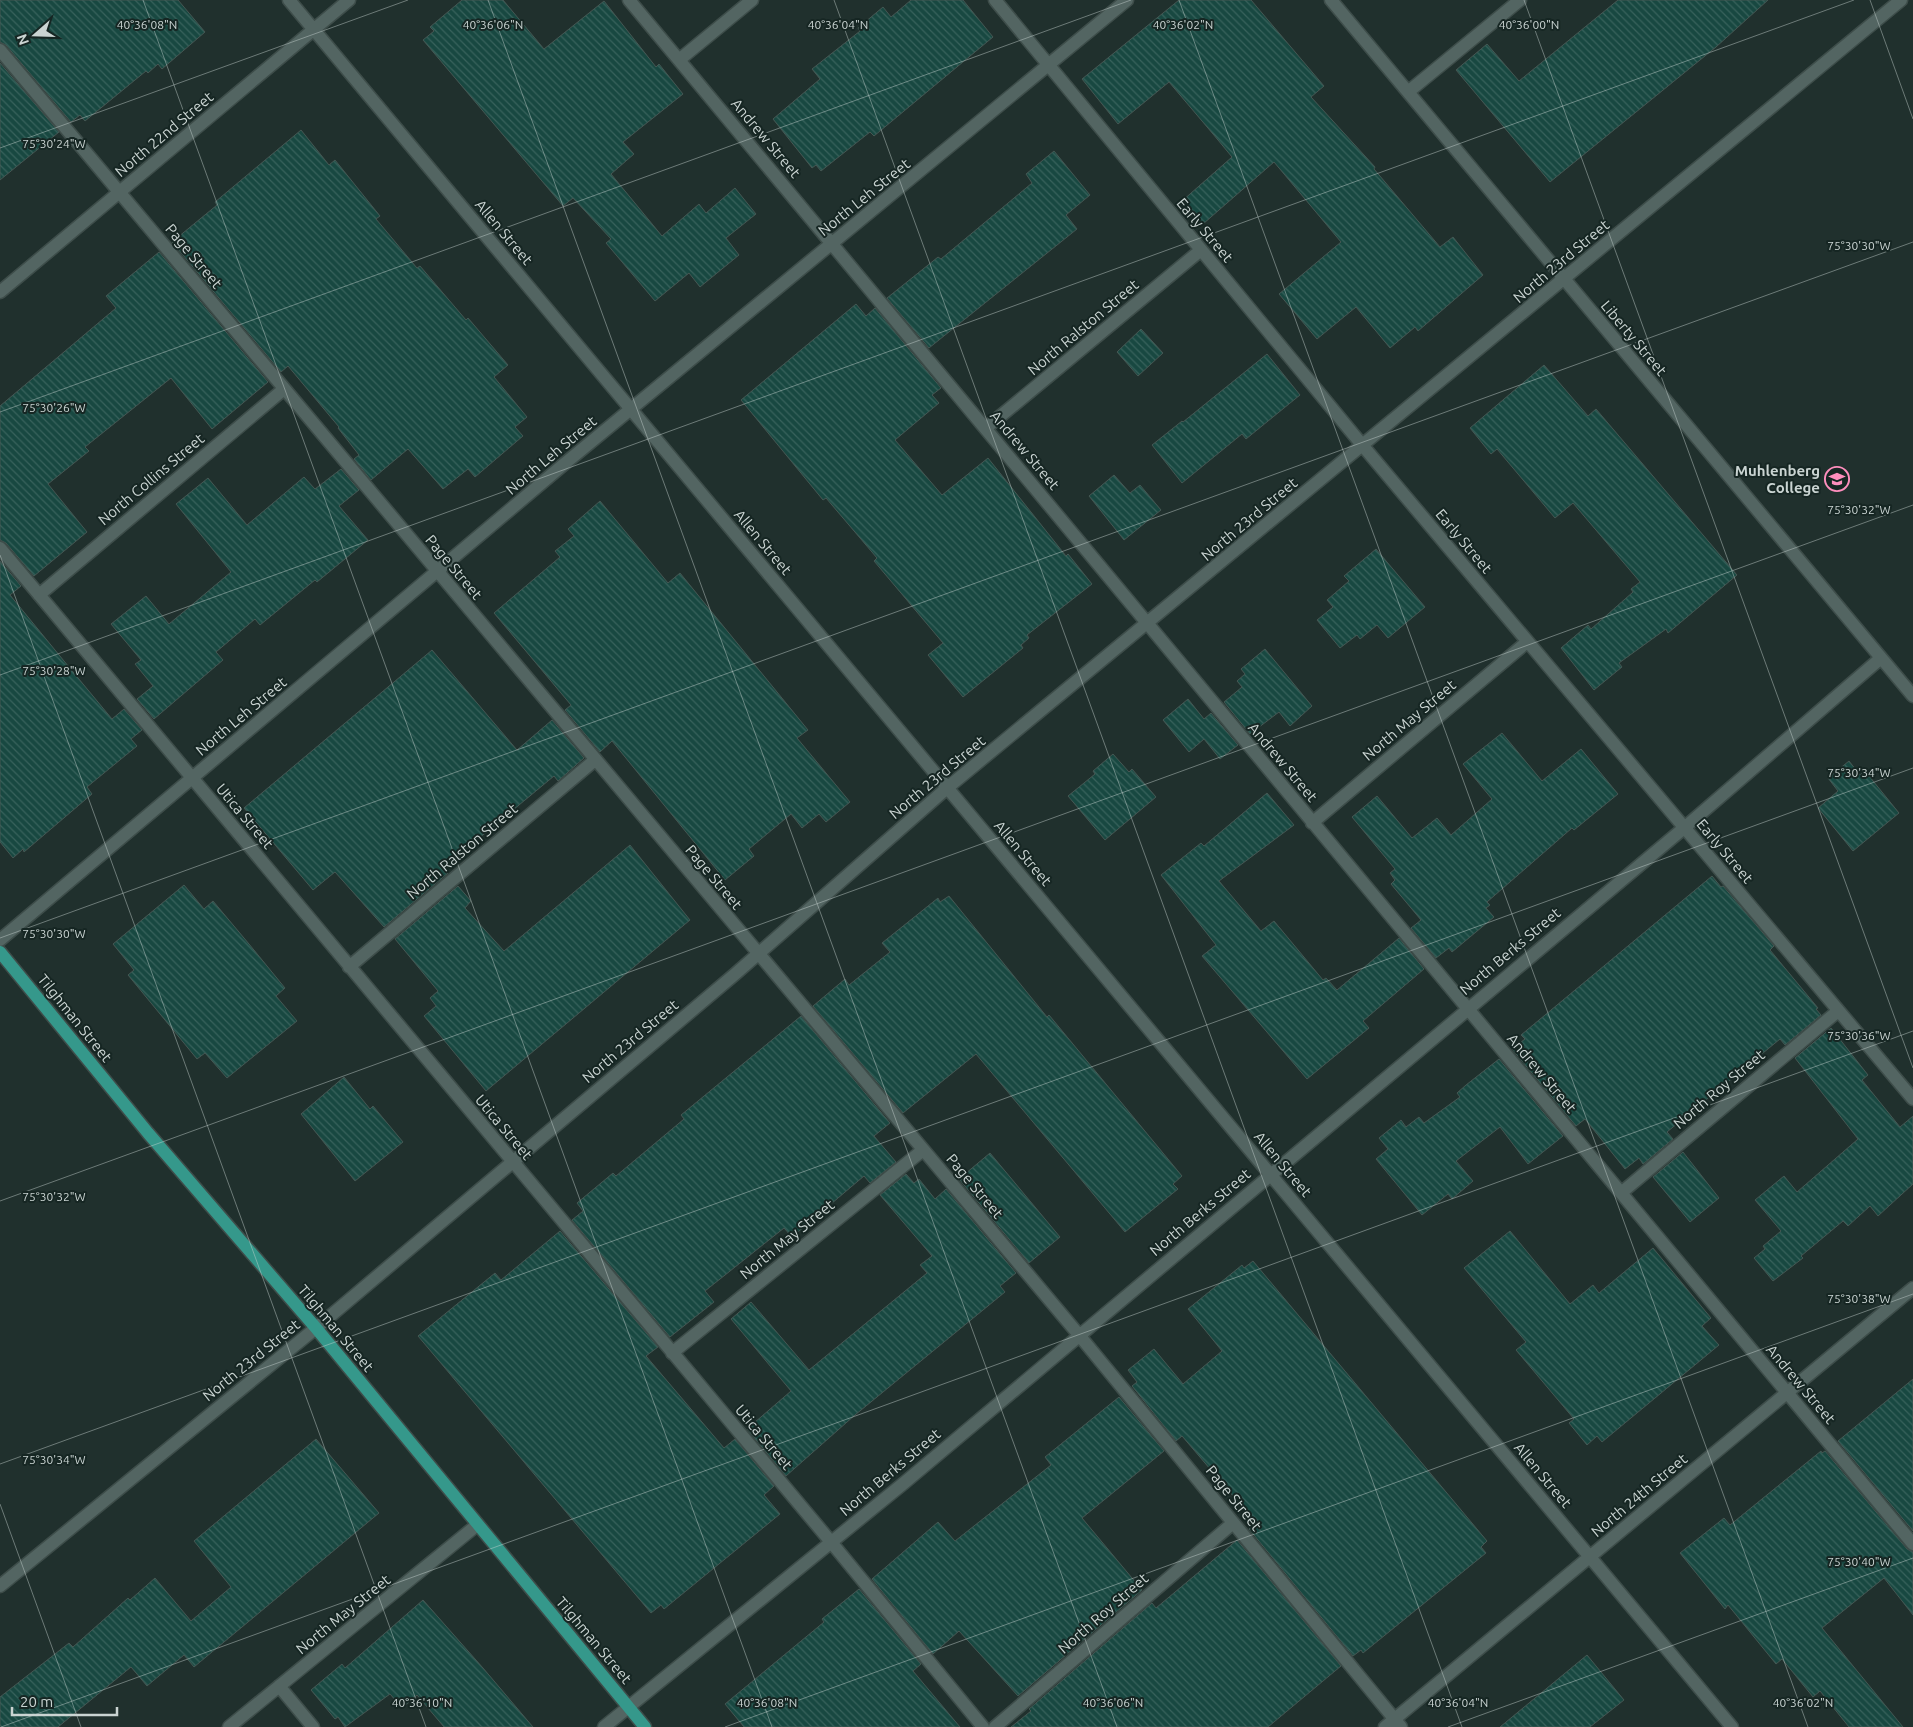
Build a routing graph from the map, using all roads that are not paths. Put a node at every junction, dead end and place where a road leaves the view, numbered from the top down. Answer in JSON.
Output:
{"nodes":[{"id":1,"x":289,"y":0,"type":"edge"},
{"id":2,"x":349,"y":0,"type":"edge"},
{"id":3,"x":629,"y":0,"type":"edge"},
{"id":4,"x":752,"y":0,"type":"edge"},
{"id":5,"x":996,"y":0,"type":"edge"},
{"id":6,"x":1127,"y":0,"type":"edge"},
{"id":7,"x":1331,"y":0,"type":"edge"},
{"id":8,"x":1520,"y":0,"type":"edge"},
{"id":9,"x":1901,"y":0,"type":"edge"},
{"id":10,"x":314,"y":30,"type":"junction"},
{"id":11,"x":0,"y":50,"type":"edge"},
{"id":12,"x":679,"y":60,"type":"junction"},
{"id":13,"x":1049,"y":66,"type":"junction"},
{"id":14,"x":1408,"y":92,"type":"junction"},
{"id":15,"x":119,"y":192,"type":"junction"},
{"id":16,"x":833,"y":243,"type":"junction"},
{"id":17,"x":1201,"y":250,"type":"junction"},
{"id":18,"x":1564,"y":279,"type":"junction"},
{"id":19,"x":0,"y":292,"type":"edge"},
{"id":20,"x":284,"y":389,"type":"junction"},
{"id":21,"x":631,"y":409,"type":"junction"},
{"id":22,"x":986,"y":428,"type":"junction"},
{"id":23,"x":1363,"y":446,"type":"junction"},
{"id":24,"x":0,"y":548,"type":"edge"},
{"id":25,"x":437,"y":572,"type":"junction"},
{"id":26,"x":39,"y":595,"type":"junction"},
{"id":27,"x":1147,"y":624,"type":"junction"},
{"id":28,"x":1528,"y":642,"type":"junction"},
{"id":29,"x":1881,"y":658,"type":"junction"},
{"id":30,"x":1913,"y":696,"type":"edge"},
{"id":31,"x":595,"y":760,"type":"junction"},
{"id":32,"x":192,"y":778,"type":"junction"},
{"id":33,"x":947,"y":788,"type":"junction"},
{"id":34,"x":1312,"y":823,"type":"junction"},
{"id":35,"x":1684,"y":828,"type":"junction"},
{"id":36,"x":0,"y":940,"type":"edge"},
{"id":37,"x":0,"y":952,"type":"edge"},
{"id":38,"x":758,"y":954,"type":"junction"},
{"id":39,"x":349,"y":967,"type":"junction"},
{"id":40,"x":1467,"y":1008,"type":"junction"},
{"id":41,"x":1838,"y":1011,"type":"junction"},
{"id":42,"x":1913,"y":1099,"type":"edge"},
{"id":43,"x":923,"y":1150,"type":"junction"},
{"id":44,"x":512,"y":1162,"type":"junction"},
{"id":45,"x":1270,"y":1174,"type":"junction"},
{"id":46,"x":1620,"y":1193,"type":"junction"},
{"id":47,"x":1913,"y":1288,"type":"edge"},
{"id":48,"x":316,"y":1328,"type":"junction"},
{"id":49,"x":1079,"y":1335,"type":"junction"},
{"id":50,"x":672,"y":1353,"type":"junction"},
{"id":51,"x":1787,"y":1393,"type":"junction"},
{"id":52,"x":1233,"y":1523,"type":"junction"},
{"id":53,"x":477,"y":1525,"type":"junction"},
{"id":54,"x":831,"y":1542,"type":"junction"},
{"id":55,"x":1913,"y":1544,"type":"edge"},
{"id":56,"x":1590,"y":1557,"type":"junction"},
{"id":57,"x":0,"y":1586,"type":"edge"},
{"id":58,"x":279,"y":1686,"type":"junction"},
{"id":59,"x":628,"y":1707,"type":"junction"},
{"id":60,"x":1393,"y":1724,"type":"edge"},
{"id":61,"x":229,"y":1727,"type":"edge"},
{"id":62,"x":313,"y":1727,"type":"edge"},
{"id":63,"x":604,"y":1727,"type":"edge"},
{"id":64,"x":645,"y":1727,"type":"edge"},
{"id":65,"x":983,"y":1727,"type":"edge"},
{"id":66,"x":995,"y":1727,"type":"edge"},
{"id":67,"x":1732,"y":1727,"type":"edge"}],
"edges":[{"from":1,"to":10,"type":"street","name":"Allen Street"},
{"from":2,"to":10,"type":"street","name":"North 22nd Street"},
{"from":3,"to":12,"type":"street","name":"Andrew Street"},
{"from":4,"to":12,"type":"street"},
{"from":5,"to":13,"type":"street","name":"Early Street"},
{"from":6,"to":13,"type":"street","name":"North Leh Street"},
{"from":7,"to":14,"type":"street","name":"Liberty Street"},
{"from":8,"to":14,"type":"street"},
{"from":9,"to":18,"type":"street","name":"North 23rd Street"},
{"from":10,"to":15,"type":"street","name":"North 22nd Street"},
{"from":10,"to":21,"type":"street","name":"Allen Street"},
{"from":11,"to":15,"type":"street","name":"Page Street"},
{"from":12,"to":16,"type":"street","name":"Andrew Street"},
{"from":13,"to":16,"type":"street","name":"North Leh Street"},
{"from":13,"to":17,"type":"street","name":"Early Street"},
{"from":14,"to":18,"type":"street","name":"Liberty Street"},
{"from":15,"to":19,"type":"street","name":"North 22nd Street"},
{"from":15,"to":20,"type":"street","name":"Page Street"},
{"from":16,"to":21,"type":"street","name":"North Leh Street"},
{"from":16,"to":22,"type":"street","name":"Andrew Street"},
{"from":17,"to":22,"type":"street","name":"North Ralston Street"},
{"from":17,"to":23,"type":"street","name":"Early Street"},
{"from":18,"to":23,"type":"street","name":"North 23rd Street"},
{"from":18,"to":29,"type":"street","name":"Liberty Street"},
{"from":20,"to":25,"type":"street","name":"Page Street"},
{"from":20,"to":26,"type":"street","name":"North Collins Street"},
{"from":21,"to":25,"type":"street","name":"North Leh Street"},
{"from":21,"to":33,"type":"street","name":"Allen Street"},
{"from":22,"to":27,"type":"street","name":"Andrew Street"},
{"from":23,"to":27,"type":"street","name":"North 23rd Street"},
{"from":23,"to":28,"type":"street","name":"Early Street"},
{"from":24,"to":26,"type":"street","name":"Utica Street"},
{"from":25,"to":31,"type":"street","name":"Page Street"},
{"from":25,"to":32,"type":"street","name":"North Leh Street"},
{"from":26,"to":32,"type":"street","name":"Utica Street"},
{"from":27,"to":33,"type":"street","name":"North 23rd Street"},
{"from":27,"to":34,"type":"street","name":"Andrew Street"},
{"from":28,"to":34,"type":"street","name":"North May Street"},
{"from":28,"to":35,"type":"street","name":"Early Street"},
{"from":29,"to":30,"type":"street","name":"Liberty Street"},
{"from":29,"to":35,"type":"street","name":"North Berks Street"},
{"from":31,"to":38,"type":"street","name":"Page Street"},
{"from":31,"to":39,"type":"street","name":"North Ralston Street"},
{"from":32,"to":36,"type":"street","name":"North Leh Street"},
{"from":32,"to":39,"type":"street","name":"Utica Street"},
{"from":33,"to":38,"type":"street","name":"North 23rd Street"},
{"from":33,"to":45,"type":"street","name":"Allen Street"},
{"from":34,"to":40,"type":"street","name":"Andrew Street"},
{"from":35,"to":40,"type":"street","name":"North Berks Street"},
{"from":35,"to":41,"type":"street","name":"Early Street"},
{"from":37,"to":48,"type":"main road","name":"Tilghman Street"},
{"from":38,"to":43,"type":"street","name":"Page Street"},
{"from":38,"to":44,"type":"street","name":"North 23rd Street"},
{"from":39,"to":44,"type":"street","name":"Utica Street"},
{"from":40,"to":45,"type":"street","name":"North Berks Street"},
{"from":40,"to":46,"type":"street","name":"Andrew Street"},
{"from":41,"to":42,"type":"street","name":"Early Street"},
{"from":41,"to":46,"type":"street","name":"North Roy Street"},
{"from":43,"to":49,"type":"street","name":"Page Street"},
{"from":43,"to":50,"type":"street","name":"North May Street"},
{"from":44,"to":48,"type":"street","name":"North 23rd Street"},
{"from":44,"to":50,"type":"street","name":"Utica Street"},
{"from":45,"to":49,"type":"street","name":"North Berks Street"},
{"from":45,"to":56,"type":"street","name":"Allen Street"},
{"from":46,"to":51,"type":"street","name":"Andrew Street"},
{"from":47,"to":51,"type":"street","name":"North 24th Street"},
{"from":48,"to":53,"type":"main road","name":"Tilghman Street"},
{"from":48,"to":57,"type":"street","name":"North 23rd Street"},
{"from":49,"to":52,"type":"street","name":"Page Street"},
{"from":49,"to":54,"type":"street","name":"North Berks Street"},
{"from":50,"to":54,"type":"street","name":"Utica Street"},
{"from":51,"to":55,"type":"street","name":"Andrew Street"},
{"from":51,"to":56,"type":"street","name":"North 24th Street"},
{"from":52,"to":60,"type":"street","name":"Page Street"},
{"from":52,"to":66,"type":"street","name":"North Roy Street"},
{"from":53,"to":58,"type":"street","name":"North May Street"},
{"from":53,"to":59,"type":"main road","name":"Tilghman Street"},
{"from":54,"to":59,"type":"street","name":"North Berks Street"},
{"from":54,"to":65,"type":"street","name":"Utica Street"},
{"from":56,"to":60,"type":"street","name":"North 24th Street"},
{"from":56,"to":67,"type":"street","name":"Allen Street"},
{"from":58,"to":61,"type":"street","name":"North May Street"},
{"from":58,"to":62,"type":"street"},
{"from":59,"to":63,"type":"street","name":"North Berks Street"},
{"from":59,"to":64,"type":"main road","name":"Tilghman Street"}]}
